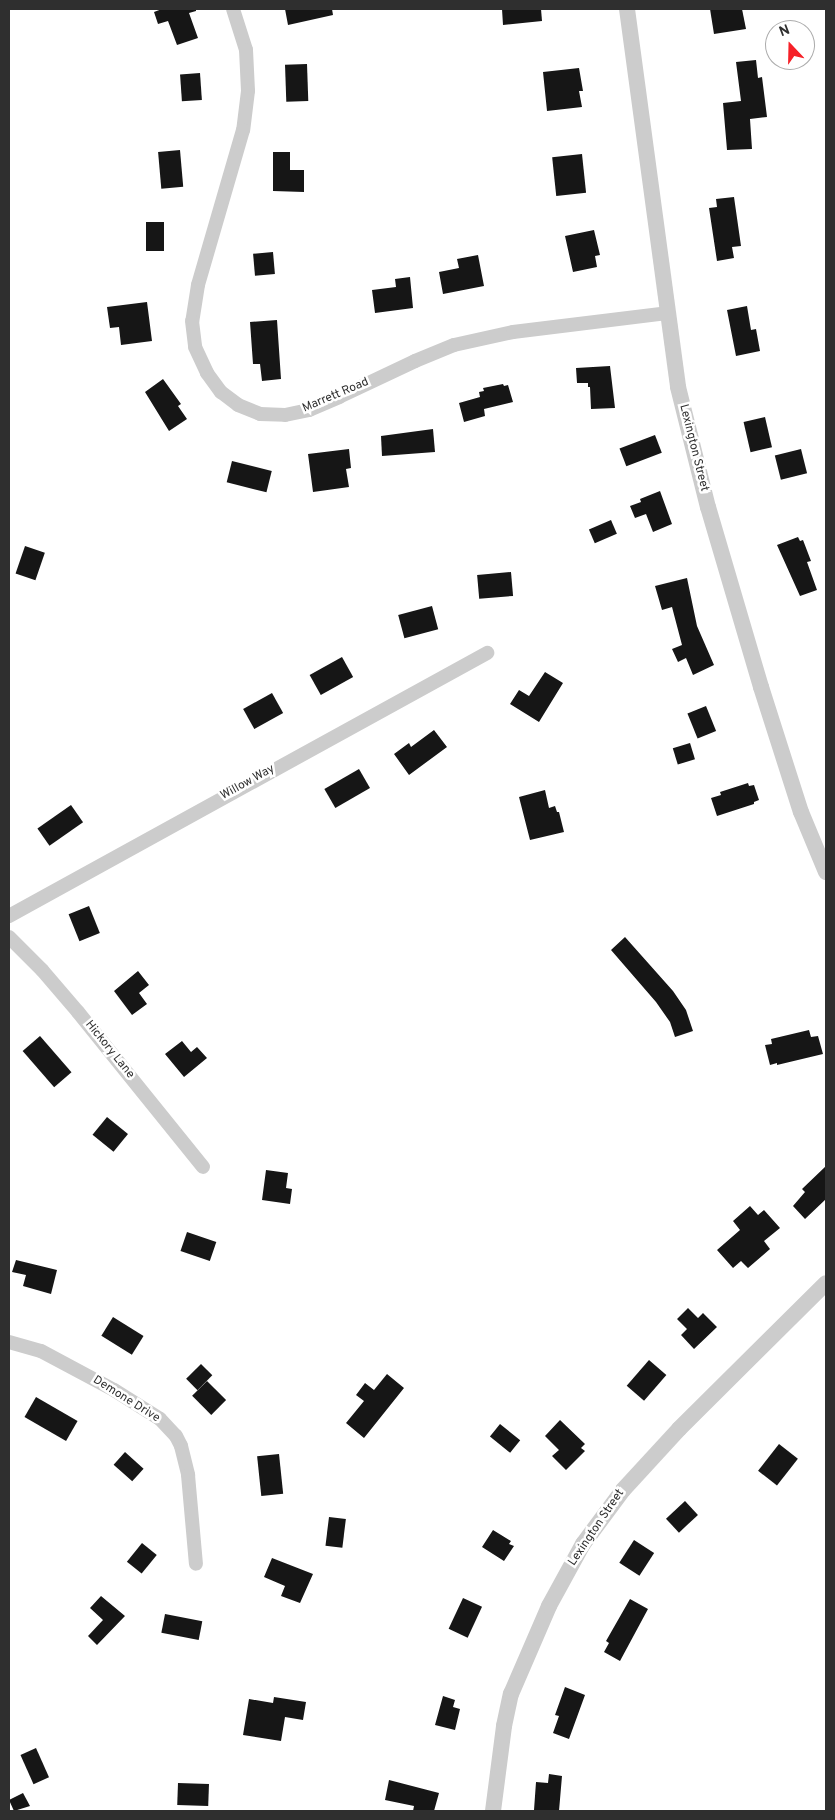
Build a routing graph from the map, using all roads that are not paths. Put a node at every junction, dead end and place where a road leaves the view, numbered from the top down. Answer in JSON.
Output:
{"nodes":[{"id":1,"x":233,"y":9,"type":"edge"},
{"id":2,"x":627,"y":9,"type":"edge"},
{"id":3,"x":667,"y":313,"type":"junction"},
{"id":4,"x":487,"y":653,"type":"dead end"},
{"id":5,"x":826,"y":872,"type":"edge"},
{"id":6,"x":9,"y":916,"type":"edge"},
{"id":7,"x":9,"y":937,"type":"edge"},
{"id":8,"x":203,"y":1166,"type":"dead end"},
{"id":9,"x":826,"y":1283,"type":"edge"},
{"id":10,"x":9,"y":1342,"type":"edge"},
{"id":11,"x":196,"y":1564,"type":"dead end"},
{"id":12,"x":493,"y":1811,"type":"edge"}],
"edges":[{"from":1,"to":3,"type":"street","name":"Marrett Road"},
{"from":2,"to":3,"type":"street","name":"Lexington Street"},
{"from":3,"to":5,"type":"street","name":"Lexington Street"},
{"from":4,"to":6,"type":"street","name":"Willow Way"},
{"from":7,"to":8,"type":"street","name":"Hickory Lane"},
{"from":9,"to":12,"type":"street","name":"Lexington Street"},
{"from":10,"to":11,"type":"street","name":"Demone Drive"}]}
